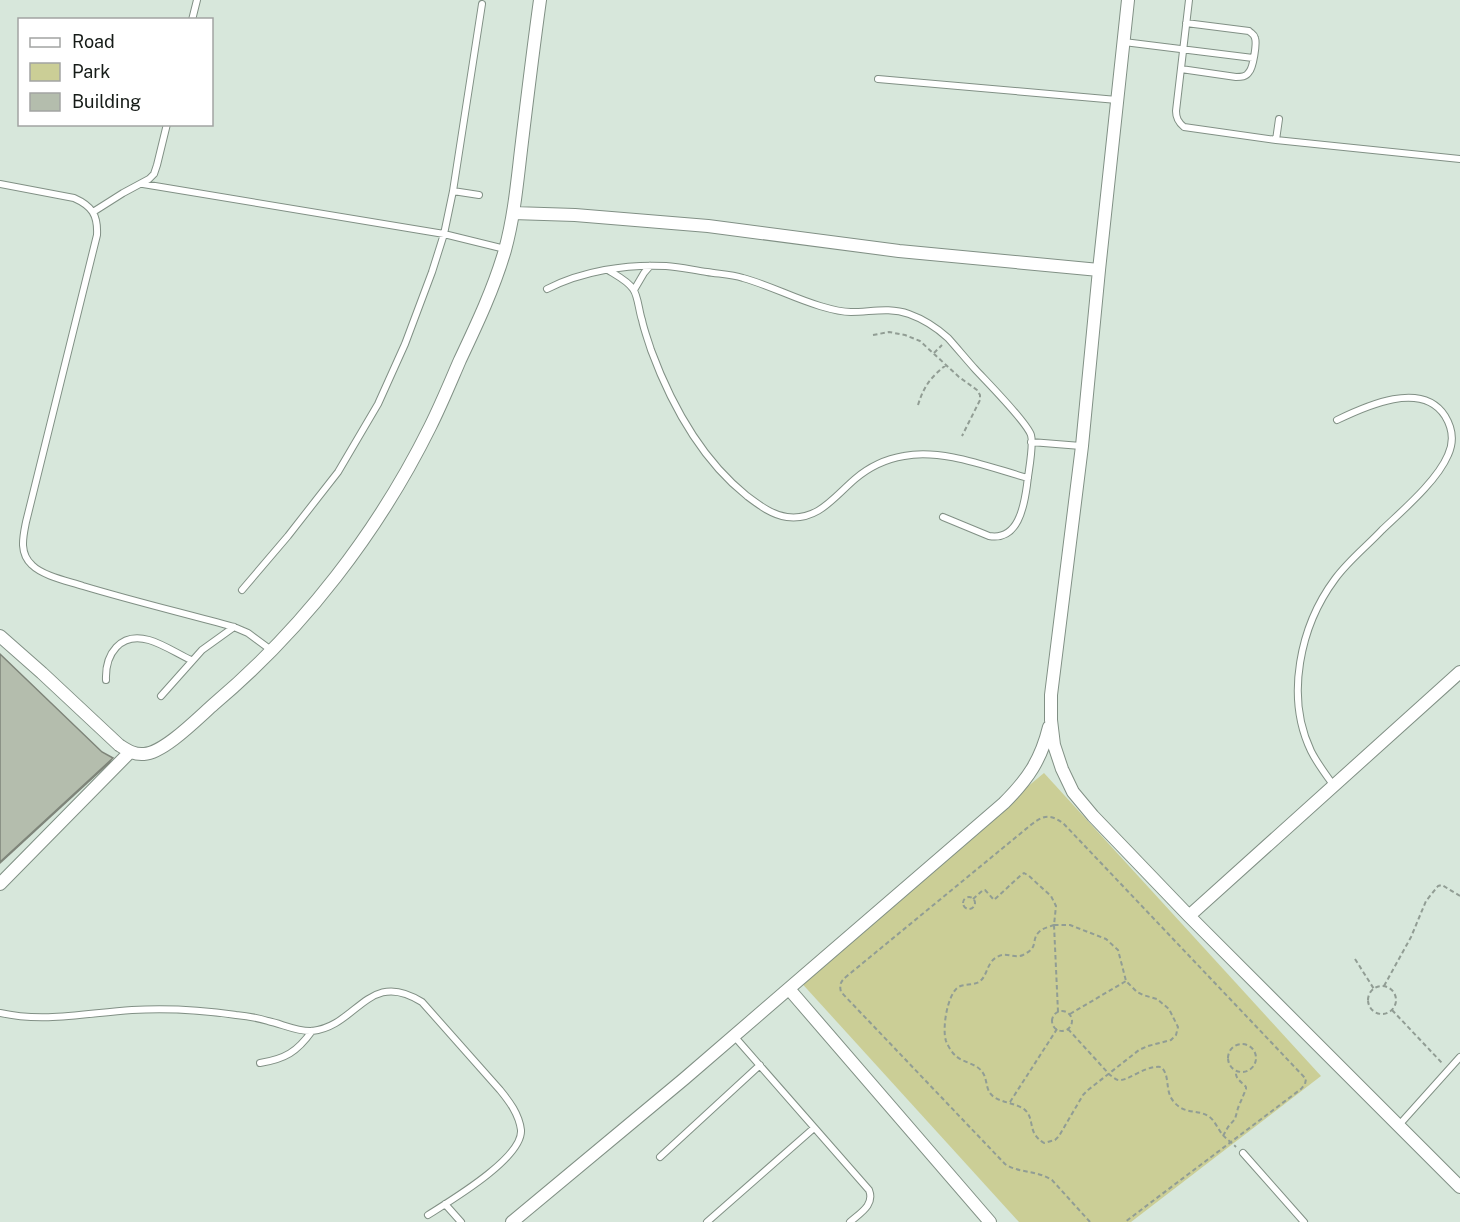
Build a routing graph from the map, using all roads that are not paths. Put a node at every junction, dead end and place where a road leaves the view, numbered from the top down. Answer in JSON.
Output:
{"nodes":[{"id":1,"x":197,"y":0,"type":"edge"},
{"id":2,"x":540,"y":0,"type":"edge"},
{"id":3,"x":1128,"y":0,"type":"edge"},
{"id":4,"x":1189,"y":0,"type":"edge"},
{"id":5,"x":482,"y":4,"type":"dead end"},
{"id":6,"x":192,"y":18,"type":"edge"},
{"id":7,"x":1186,"y":23,"type":"junction"},
{"id":8,"x":1124,"y":42,"type":"junction"},
{"id":9,"x":1183,"y":48,"type":"junction"},
{"id":10,"x":1253,"y":58,"type":"junction"},
{"id":11,"x":1181,"y":69,"type":"junction"},
{"id":12,"x":878,"y":79,"type":"dead end"},
{"id":13,"x":1117,"y":100,"type":"junction"},
{"id":14,"x":1279,"y":119,"type":"dead end"},
{"id":15,"x":166,"y":126,"type":"edge"},
{"id":16,"x":1276,"y":140,"type":"junction"},
{"id":17,"x":1460,"y":159,"type":"edge"},
{"id":18,"x":0,"y":184,"type":"edge"},
{"id":19,"x":143,"y":184,"type":"junction"},
{"id":20,"x":453,"y":191,"type":"junction"},
{"id":21,"x":479,"y":195,"type":"dead end"},
{"id":22,"x":93,"y":212,"type":"junction"},
{"id":23,"x":513,"y":213,"type":"junction"},
{"id":24,"x":444,"y":234,"type":"junction"},
{"id":25,"x":506,"y":249,"type":"junction"},
{"id":26,"x":650,"y":266,"type":"junction"},
{"id":27,"x":608,"y":270,"type":"junction"},
{"id":28,"x":1099,"y":270,"type":"junction"},
{"id":29,"x":547,"y":289,"type":"dead end"},
{"id":30,"x":634,"y":290,"type":"junction"},
{"id":31,"x":1337,"y":420,"type":"dead end"},
{"id":32,"x":1031,"y":442,"type":"junction"},
{"id":33,"x":1082,"y":446,"type":"junction"},
{"id":34,"x":1028,"y":478,"type":"junction"},
{"id":35,"x":943,"y":517,"type":"dead end"},
{"id":36,"x":242,"y":590,"type":"dead end"},
{"id":37,"x":234,"y":627,"type":"junction"},
{"id":38,"x":2,"y":642,"type":"edge"},
{"id":39,"x":272,"y":651,"type":"junction"},
{"id":40,"x":191,"y":660,"type":"junction"},
{"id":41,"x":1460,"y":672,"type":"edge"},
{"id":42,"x":106,"y":680,"type":"dead end"},
{"id":43,"x":160,"y":696,"type":"dead end"},
{"id":44,"x":1051,"y":720,"type":"junction"},
{"id":45,"x":130,"y":752,"type":"junction"},
{"id":46,"x":1334,"y":786,"type":"junction"},
{"id":47,"x":0,"y":884,"type":"edge"},
{"id":48,"x":1189,"y":916,"type":"junction"},
{"id":49,"x":789,"y":989,"type":"junction"},
{"id":50,"x":0,"y":1013,"type":"edge"},
{"id":51,"x":312,"y":1031,"type":"junction"},
{"id":52,"x":734,"y":1036,"type":"junction"},
{"id":53,"x":1460,"y":1057,"type":"edge"},
{"id":54,"x":260,"y":1063,"type":"dead end"},
{"id":55,"x":760,"y":1065,"type":"junction"},
{"id":56,"x":1399,"y":1125,"type":"junction"},
{"id":57,"x":814,"y":1128,"type":"junction"},
{"id":58,"x":1243,"y":1154,"type":"road end"},
{"id":59,"x":660,"y":1157,"type":"dead end"},
{"id":60,"x":1460,"y":1187,"type":"edge"},
{"id":61,"x":445,"y":1204,"type":"junction"},
{"id":62,"x":428,"y":1215,"type":"dead end"},
{"id":63,"x":461,"y":1222,"type":"edge"},
{"id":64,"x":512,"y":1222,"type":"edge"},
{"id":65,"x":707,"y":1222,"type":"edge"},
{"id":66,"x":850,"y":1222,"type":"edge"},
{"id":67,"x":990,"y":1222,"type":"edge"},
{"id":68,"x":1304,"y":1222,"type":"edge"}],
"edges":[{"from":1,"to":6,"type":"lane"},
{"from":2,"to":23,"type":"street"},
{"from":3,"to":8,"type":"street"},
{"from":4,"to":7,"type":"lane"},
{"from":5,"to":20,"type":"lane"},
{"from":7,"to":9,"type":"lane"},
{"from":7,"to":10,"type":"lane"},
{"from":8,"to":9,"type":"lane"},
{"from":8,"to":13,"type":"street"},
{"from":9,"to":10,"type":"lane"},
{"from":9,"to":11,"type":"lane"},
{"from":10,"to":11,"type":"lane"},
{"from":11,"to":16,"type":"lane"},
{"from":12,"to":13,"type":"lane"},
{"from":13,"to":28,"type":"street"},
{"from":14,"to":16,"type":"lane"},
{"from":15,"to":19,"type":"lane"},
{"from":16,"to":17,"type":"lane"},
{"from":18,"to":22,"type":"lane"},
{"from":19,"to":22,"type":"lane"},
{"from":19,"to":24,"type":"lane"},
{"from":20,"to":21,"type":"lane"},
{"from":20,"to":24,"type":"lane"},
{"from":22,"to":37,"type":"lane"},
{"from":23,"to":25,"type":"street"},
{"from":23,"to":28,"type":"street"},
{"from":24,"to":25,"type":"lane"},
{"from":24,"to":36,"type":"lane"},
{"from":25,"to":39,"type":"street"},
{"from":26,"to":27,"type":"lane"},
{"from":26,"to":30,"type":"lane"},
{"from":26,"to":32,"type":"lane"},
{"from":27,"to":29,"type":"lane"},
{"from":27,"to":30,"type":"lane"},
{"from":28,"to":33,"type":"street"},
{"from":30,"to":34,"type":"lane"},
{"from":31,"to":46,"type":"lane"},
{"from":32,"to":33,"type":"lane"},
{"from":32,"to":34,"type":"lane"},
{"from":33,"to":44,"type":"street"},
{"from":34,"to":35,"type":"lane"},
{"from":37,"to":39,"type":"lane"},
{"from":37,"to":40,"type":"lane"},
{"from":38,"to":45,"type":"street"},
{"from":39,"to":45,"type":"street"},
{"from":40,"to":42,"type":"lane"},
{"from":40,"to":43,"type":"lane"},
{"from":41,"to":46,"type":"street"},
{"from":44,"to":48,"type":"street"},
{"from":44,"to":49,"type":"street"},
{"from":45,"to":47,"type":"street"},
{"from":46,"to":48,"type":"street"},
{"from":48,"to":56,"type":"street"},
{"from":49,"to":52,"type":"street"},
{"from":49,"to":67,"type":"street"},
{"from":50,"to":51,"type":"lane"},
{"from":51,"to":54,"type":"lane"},
{"from":51,"to":61,"type":"lane"},
{"from":52,"to":55,"type":"lane"},
{"from":52,"to":64,"type":"street"},
{"from":53,"to":56,"type":"lane"},
{"from":55,"to":57,"type":"lane"},
{"from":55,"to":59,"type":"lane"},
{"from":56,"to":60,"type":"street"},
{"from":57,"to":65,"type":"lane"},
{"from":57,"to":66,"type":"lane"},
{"from":58,"to":68,"type":"lane"},
{"from":61,"to":62,"type":"lane"},
{"from":61,"to":63,"type":"lane"}]}
